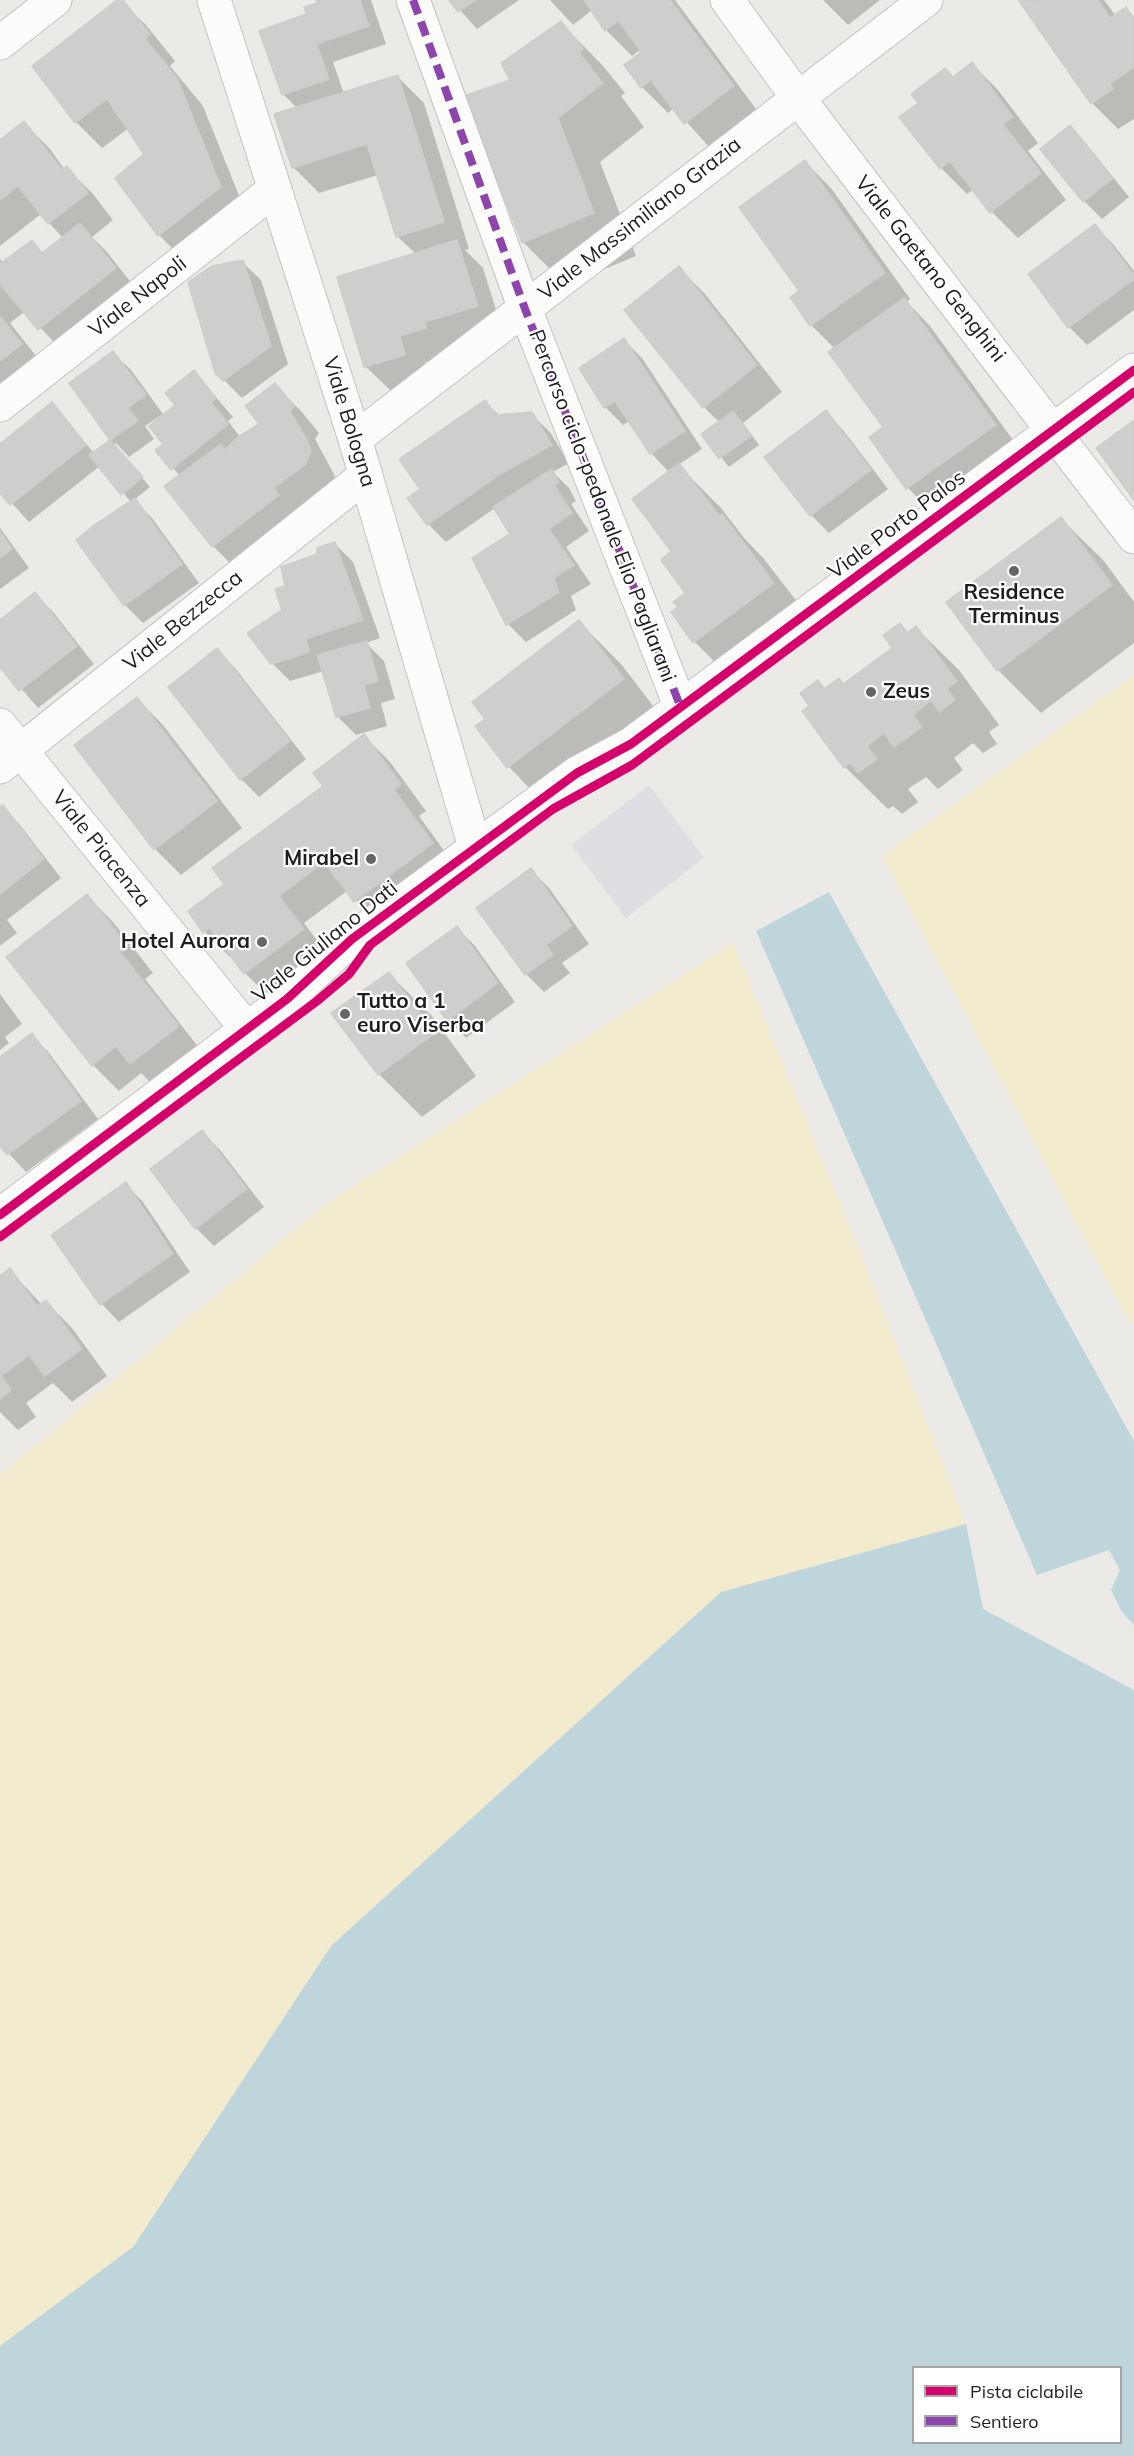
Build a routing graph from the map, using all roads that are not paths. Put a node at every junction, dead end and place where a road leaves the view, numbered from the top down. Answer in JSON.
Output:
{"nodes":[{"id":1,"x":55,"y":0,"type":"edge"},
{"id":2,"x":214,"y":0,"type":"edge"},
{"id":3,"x":413,"y":0,"type":"edge"},
{"id":4,"x":727,"y":0,"type":"edge"},
{"id":5,"x":926,"y":0,"type":"edge"},
{"id":6,"x":0,"y":43,"type":"edge"},
{"id":7,"x":798,"y":98,"type":"junction"},
{"id":8,"x":275,"y":189,"type":"junction"},
{"id":9,"x":525,"y":309,"type":"junction"},
{"id":10,"x":1134,"y":370,"type":"edge"},
{"id":11,"x":0,"y":405,"type":"edge"},
{"id":12,"x":1053,"y":430,"type":"junction"},
{"id":13,"x":355,"y":438,"type":"junction"},
{"id":14,"x":366,"y":475,"type":"junction"},
{"id":15,"x":1134,"y":537,"type":"edge"},
{"id":16,"x":681,"y":708,"type":"junction"},
{"id":17,"x":0,"y":724,"type":"edge"},
{"id":18,"x":10,"y":759,"type":"edge"},
{"id":19,"x":475,"y":847,"type":"junction"},
{"id":20,"x":247,"y":1029,"type":"junction"},
{"id":21,"x":0,"y":1215,"type":"edge"}],
"edges":[{"from":1,"to":6,"type":"street"},
{"from":2,"to":8,"type":"street","name":"Viale Bologna"},
{"from":3,"to":9,"type":"street","name":"Percorso ciclo-pedonale Elio Pagliarani"},
{"from":4,"to":7,"type":"street","name":"Viale Gaetano Genghini"},
{"from":5,"to":7,"type":"street","name":"Viale Massimiliano Grazia"},
{"from":7,"to":9,"type":"street","name":"Viale Massimiliano Grazia"},
{"from":7,"to":12,"type":"street","name":"Viale Gaetano Genghini"},
{"from":8,"to":11,"type":"street","name":"Viale Napoli"},
{"from":8,"to":13,"type":"street","name":"Viale Bologna"},
{"from":9,"to":13,"type":"street","name":"Viale Massimiliano Grazia"},
{"from":9,"to":16,"type":"street","name":"Percorso ciclo-pedonale Elio Pagliarani"},
{"from":10,"to":12,"type":"street","name":"Viale Porto Palos"},
{"from":12,"to":15,"type":"street","name":"Viale Gaetano Genghini"},
{"from":12,"to":16,"type":"street","name":"Viale Porto Palos"},
{"from":13,"to":14,"type":"street","name":"Viale Bologna"},
{"from":14,"to":18,"type":"street","name":"Viale Bezzecca"},
{"from":14,"to":19,"type":"street","name":"Viale Bologna"},
{"from":16,"to":19,"type":"street","name":"Viale Giuliano Dati"},
{"from":17,"to":18,"type":"street","name":"Viale Piacenza"},
{"from":18,"to":20,"type":"street","name":"Viale Piacenza"},
{"from":19,"to":20,"type":"street","name":"Viale Giuliano Dati"},
{"from":20,"to":21,"type":"street","name":"Viale Giuliano Dati"}]}
